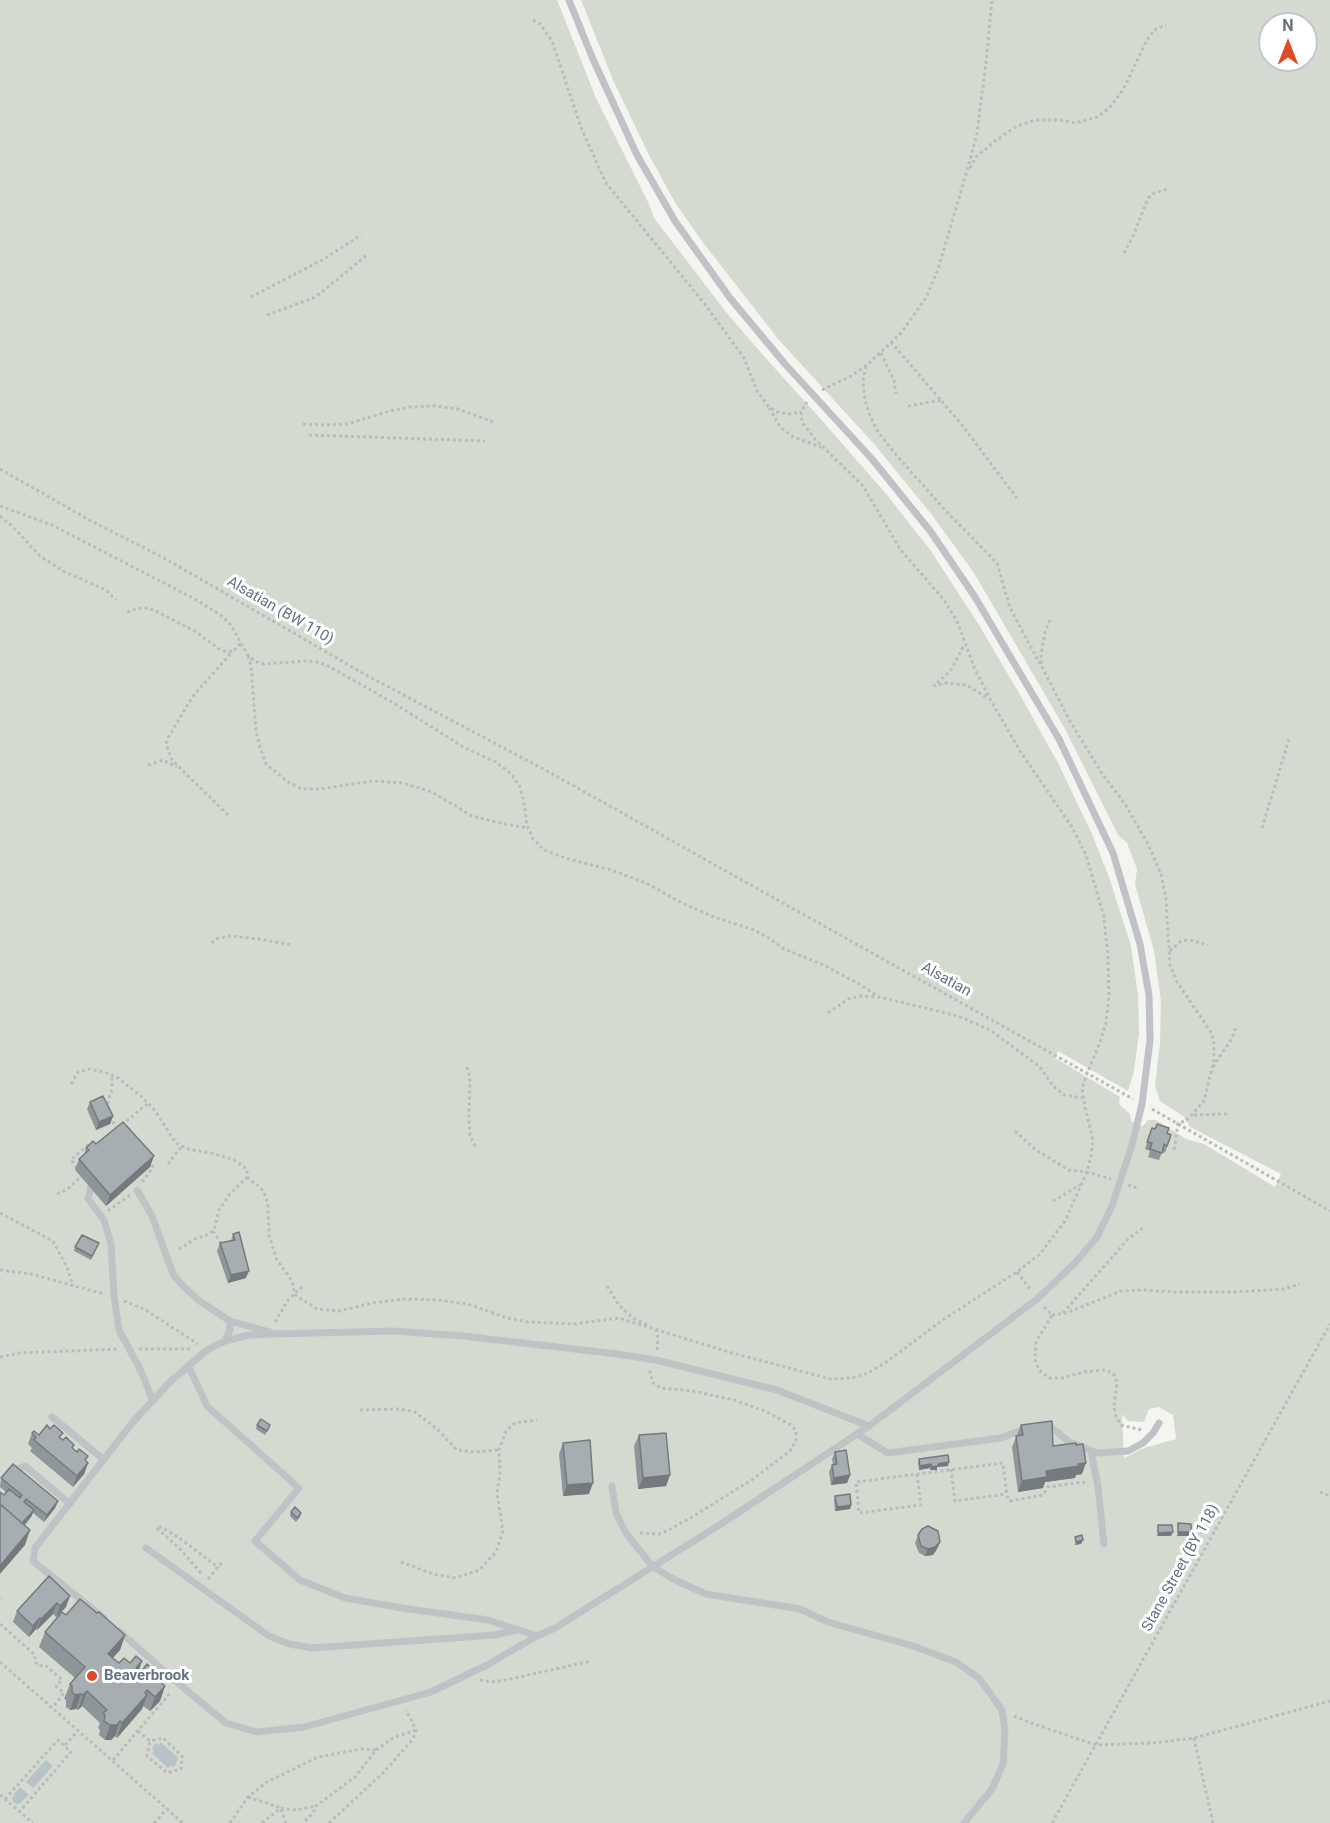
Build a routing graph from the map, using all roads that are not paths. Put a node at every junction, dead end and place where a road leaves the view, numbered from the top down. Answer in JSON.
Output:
{"nodes":[{"id":1,"x":569,"y":0,"type":"edge"},
{"id":2,"x":91,"y":1186,"type":"edge"},
{"id":3,"x":137,"y":1190,"type":"road end"},
{"id":4,"x":230,"y":1321,"type":"junction"},
{"id":5,"x":274,"y":1334,"type":"junction"},
{"id":6,"x":225,"y":1341,"type":"junction"},
{"id":7,"x":189,"y":1367,"type":"junction"},
{"id":8,"x":153,"y":1401,"type":"junction"},
{"id":9,"x":52,"y":1417,"type":"dead end"},
{"id":10,"x":1159,"y":1423,"type":"dead end"},
{"id":11,"x":868,"y":1426,"type":"junction"},
{"id":12,"x":856,"y":1434,"type":"junction"},
{"id":13,"x":1091,"y":1451,"type":"junction"},
{"id":14,"x":103,"y":1459,"type":"junction"},
{"id":15,"x":18,"y":1469,"type":"edge"},
{"id":16,"x":612,"y":1486,"type":"dead end"},
{"id":17,"x":70,"y":1504,"type":"junction"},
{"id":18,"x":1104,"y":1544,"type":"dead end"},
{"id":19,"x":146,"y":1548,"type":"dead end"},
{"id":20,"x":653,"y":1567,"type":"junction"},
{"id":21,"x":519,"y":1629,"type":"junction"},
{"id":22,"x":537,"y":1636,"type":"junction"},
{"id":23,"x":964,"y":1823,"type":"edge"}],
"edges":[{"from":1,"to":11,"type":"lane"},
{"from":2,"to":8,"type":"lane"},
{"from":3,"to":4,"type":"lane"},
{"from":4,"to":5,"type":"lane"},
{"from":4,"to":6,"type":"lane"},
{"from":5,"to":6,"type":"lane"},
{"from":5,"to":11,"type":"lane"},
{"from":6,"to":7,"type":"lane"},
{"from":7,"to":8,"type":"lane"},
{"from":7,"to":21,"type":"lane"},
{"from":8,"to":14,"type":"lane"},
{"from":9,"to":14,"type":"lane"},
{"from":10,"to":13,"type":"lane"},
{"from":11,"to":12,"type":"lane"},
{"from":12,"to":13,"type":"lane"},
{"from":12,"to":20,"type":"lane"},
{"from":13,"to":18,"type":"lane"},
{"from":14,"to":17,"type":"lane"},
{"from":15,"to":17,"type":"lane"},
{"from":16,"to":20,"type":"lane"},
{"from":17,"to":22,"type":"lane"},
{"from":19,"to":21,"type":"lane"},
{"from":20,"to":22,"type":"lane"},
{"from":20,"to":23,"type":"lane"},
{"from":21,"to":22,"type":"lane"}]}
